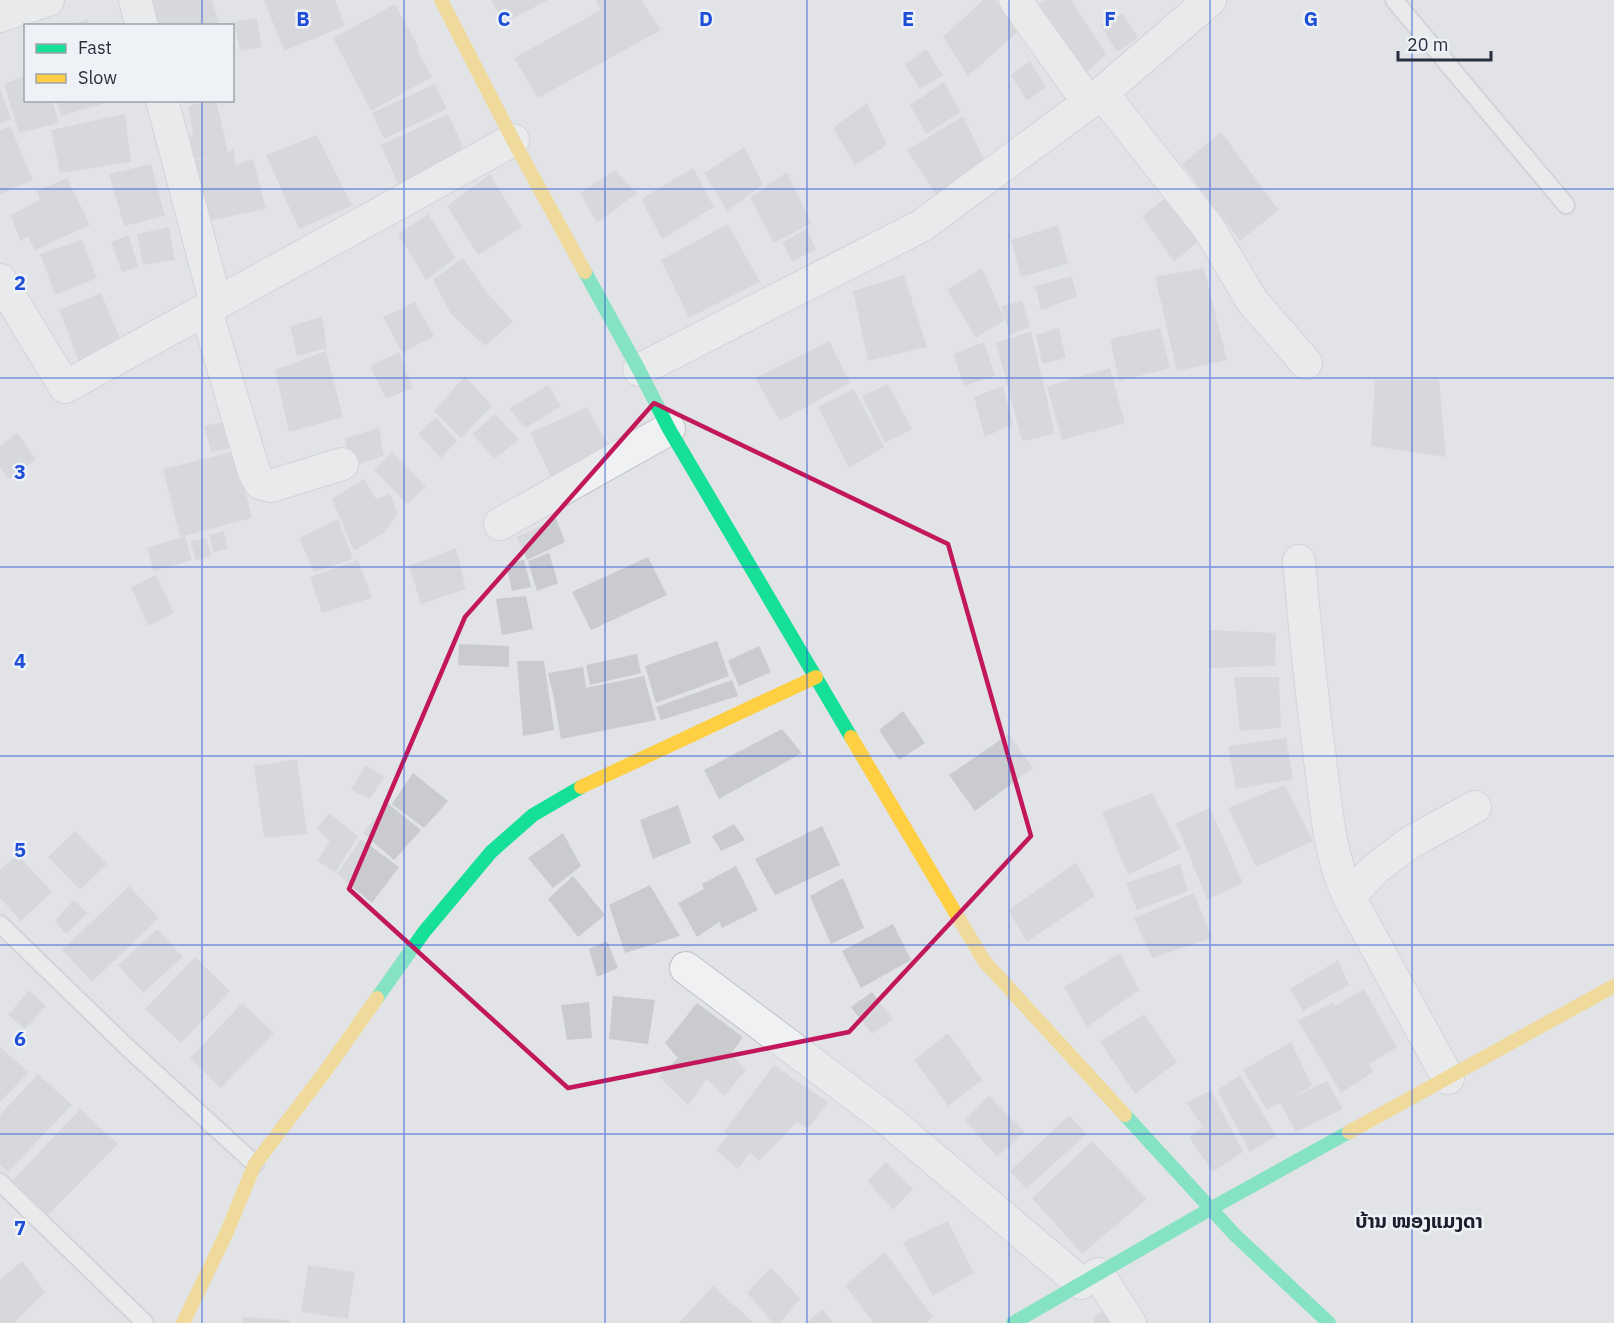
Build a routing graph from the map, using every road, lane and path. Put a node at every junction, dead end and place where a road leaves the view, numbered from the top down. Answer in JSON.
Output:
{"nodes":[{"id":1,"x":48,"y":0,"type":"edge"},
{"id":2,"x":135,"y":0,"type":"edge"},
{"id":3,"x":441,"y":0,"type":"edge"},
{"id":4,"x":1015,"y":0,"type":"edge"},
{"id":5,"x":1210,"y":0,"type":"edge"},
{"id":6,"x":1394,"y":0,"type":"edge"},
{"id":7,"x":0,"y":16,"type":"edge"},
{"id":8,"x":141,"y":24,"type":"edge"},
{"id":9,"x":1095,"y":98,"type":"junction"},
{"id":10,"x":162,"y":102,"type":"edge"},
{"id":11,"x":513,"y":140,"type":"junction"},
{"id":12,"x":1566,"y":205,"type":"dead end"},
{"id":13,"x":0,"y":280,"type":"edge"},
{"id":14,"x":211,"y":307,"type":"junction"},
{"id":15,"x":1306,"y":363,"type":"dead end"},
{"id":16,"x":639,"y":370,"type":"junction"},
{"id":17,"x":669,"y":429,"type":"junction"},
{"id":18,"x":342,"y":464,"type":"dead end"},
{"id":19,"x":500,"y":524,"type":"dead end"},
{"id":20,"x":1299,"y":561,"type":"dead end"},
{"id":21,"x":816,"y":676,"type":"junction"},
{"id":22,"x":1475,"y":807,"type":"dead end"},
{"id":23,"x":1349,"y":897,"type":"junction"},
{"id":24,"x":0,"y":924,"type":"edge"},
{"id":25,"x":686,"y":968,"type":"dead end"},
{"id":26,"x":1614,"y":986,"type":"edge"},
{"id":27,"x":1448,"y":1078,"type":"junction"},
{"id":28,"x":255,"y":1164,"type":"junction"},
{"id":29,"x":0,"y":1182,"type":"edge"},
{"id":30,"x":1210,"y":1209,"type":"junction"},
{"id":31,"x":1089,"y":1278,"type":"junction"},
{"id":32,"x":145,"y":1323,"type":"edge"},
{"id":33,"x":183,"y":1323,"type":"edge"},
{"id":34,"x":1013,"y":1323,"type":"edge"},
{"id":35,"x":1130,"y":1323,"type":"edge"},
{"id":36,"x":1329,"y":1323,"type":"edge"}],
"edges":[{"from":1,"to":7,"type":"street"},
{"from":2,"to":8,"type":"street"},
{"from":3,"to":11,"type":"street"},
{"from":4,"to":9,"type":"street"},
{"from":5,"to":9,"type":"street"},
{"from":6,"to":12,"type":"lane"},
{"from":9,"to":15,"type":"street"},
{"from":9,"to":16,"type":"street"},
{"from":10,"to":14,"type":"street"},
{"from":11,"to":14,"type":"street"},
{"from":11,"to":16,"type":"street"},
{"from":13,"to":14,"type":"street"},
{"from":14,"to":18,"type":"street"},
{"from":16,"to":17,"type":"street"},
{"from":17,"to":19,"type":"street"},
{"from":17,"to":21,"type":"street"},
{"from":20,"to":23,"type":"street"},
{"from":21,"to":28,"type":"street"},
{"from":21,"to":30,"type":"street"},
{"from":22,"to":23,"type":"street"},
{"from":23,"to":27,"type":"street"},
{"from":24,"to":28,"type":"lane"},
{"from":25,"to":31,"type":"street"},
{"from":26,"to":27,"type":"street"},
{"from":27,"to":30,"type":"street"},
{"from":28,"to":33,"type":"street"},
{"from":29,"to":32,"type":"lane"},
{"from":30,"to":31,"type":"street"},
{"from":30,"to":36,"type":"street"},
{"from":31,"to":34,"type":"street"},
{"from":31,"to":35,"type":"street"}]}
